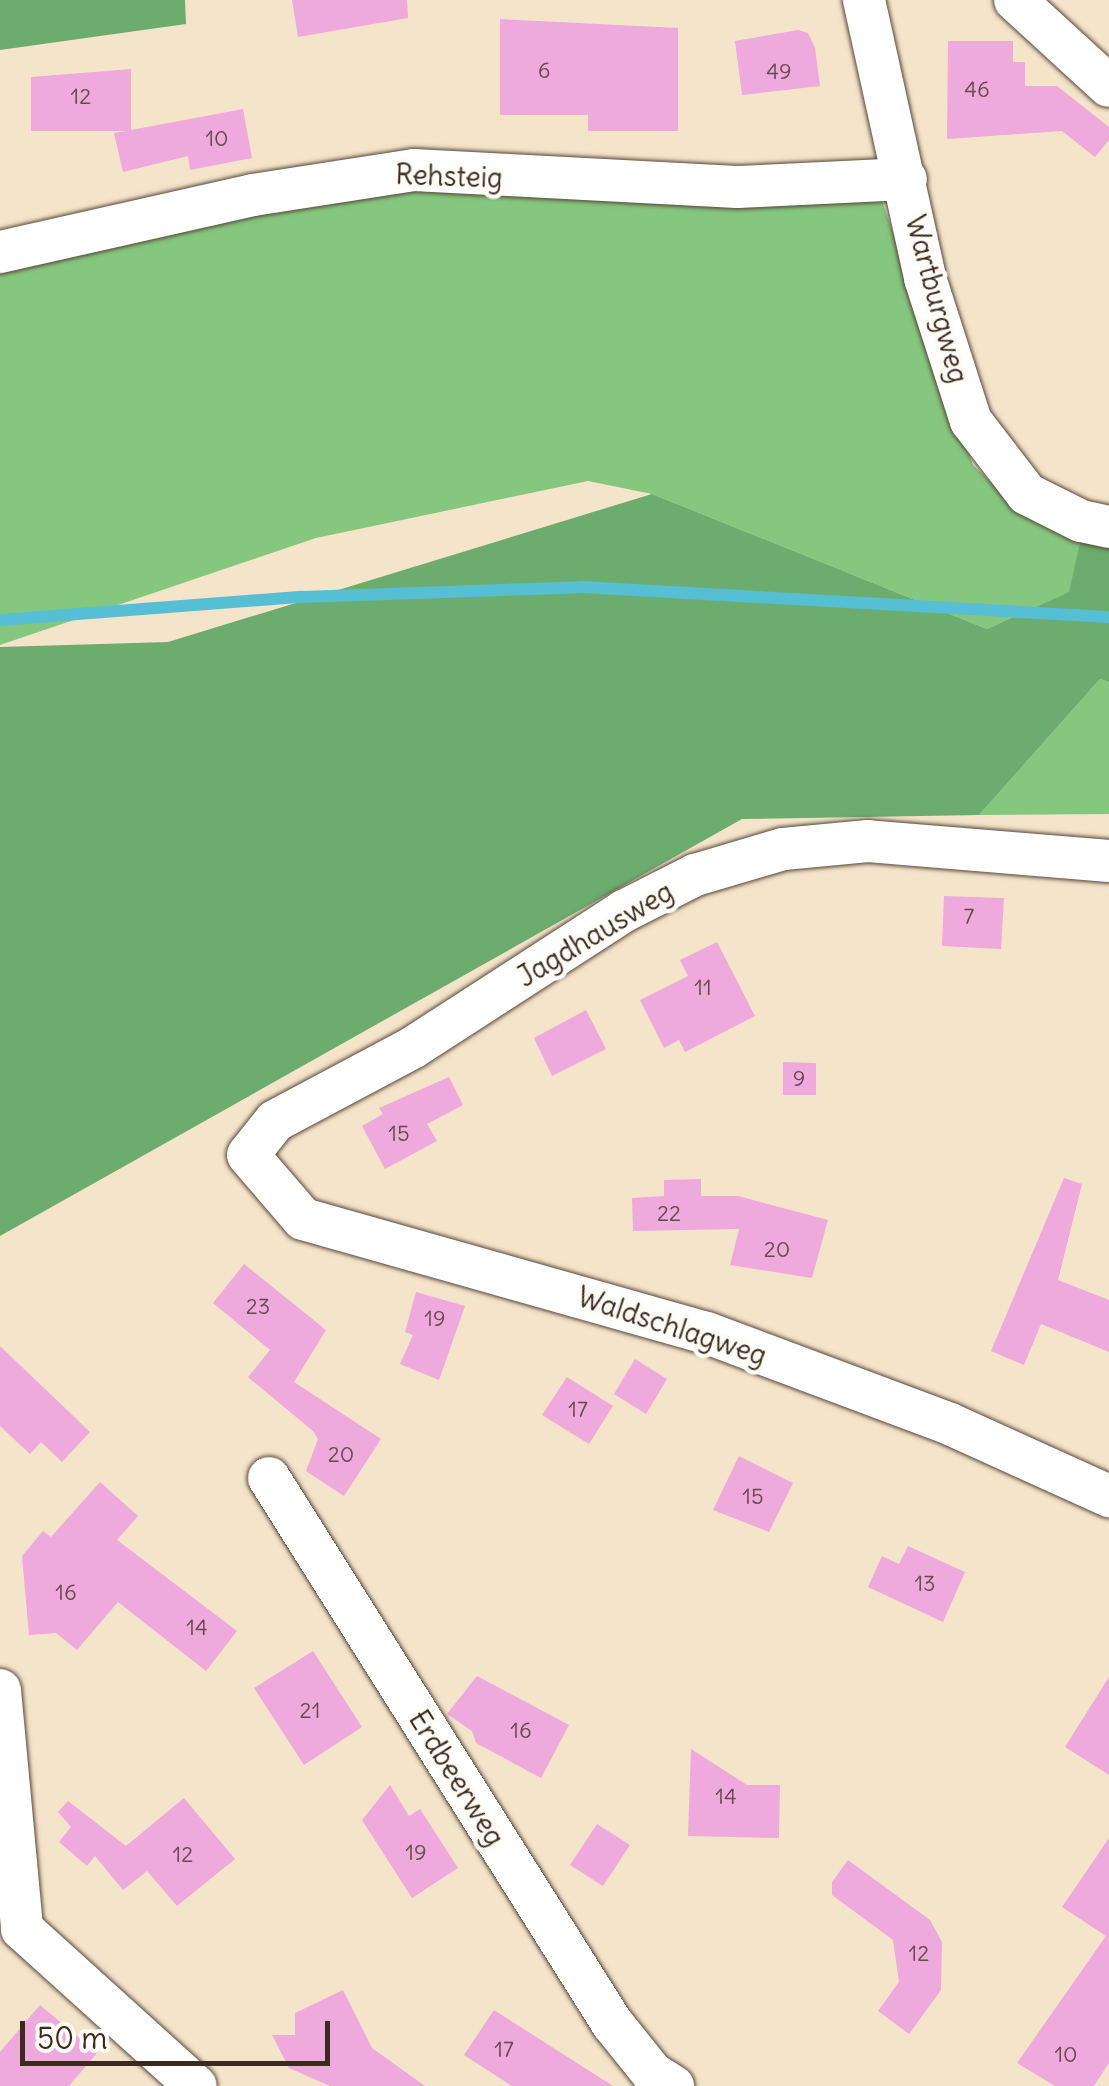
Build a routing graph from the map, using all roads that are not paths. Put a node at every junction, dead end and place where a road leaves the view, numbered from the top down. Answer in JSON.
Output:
{"nodes":[{"id":1,"x":864,"y":0,"type":"edge"},
{"id":2,"x":1015,"y":0,"type":"edge"},
{"id":3,"x":1109,"y":86,"type":"edge"},
{"id":4,"x":906,"y":178,"type":"junction"},
{"id":5,"x":0,"y":252,"type":"edge"},
{"id":6,"x":1109,"y":527,"type":"edge"},
{"id":7,"x":1109,"y":861,"type":"edge"},
{"id":8,"x":248,"y":1155,"type":"joint"},
{"id":9,"x":269,"y":1478,"type":"dead end"},
{"id":10,"x":1109,"y":1496,"type":"edge"},
{"id":11,"x":0,"y":1690,"type":"edge"},
{"id":12,"x":11,"y":1941,"type":"edge"},
{"id":13,"x":657,"y":2082,"type":"edge"},
{"id":14,"x":196,"y":2086,"type":"edge"}],
"edges":[{"from":1,"to":4,"type":"street","name":"Wartburgweg"},
{"from":2,"to":3,"type":"street"},
{"from":4,"to":5,"type":"street","name":"Rehsteig"},
{"from":4,"to":6,"type":"street","name":"Wartburgweg"},
{"from":7,"to":8,"type":"street","name":"Jagdhausweg"},
{"from":8,"to":10,"type":"street","name":"Waldschlagweg"},
{"from":9,"to":13,"type":"street","name":"Erdbeerweg"},
{"from":11,"to":12,"type":"street"},
{"from":12,"to":14,"type":"street"}]}
